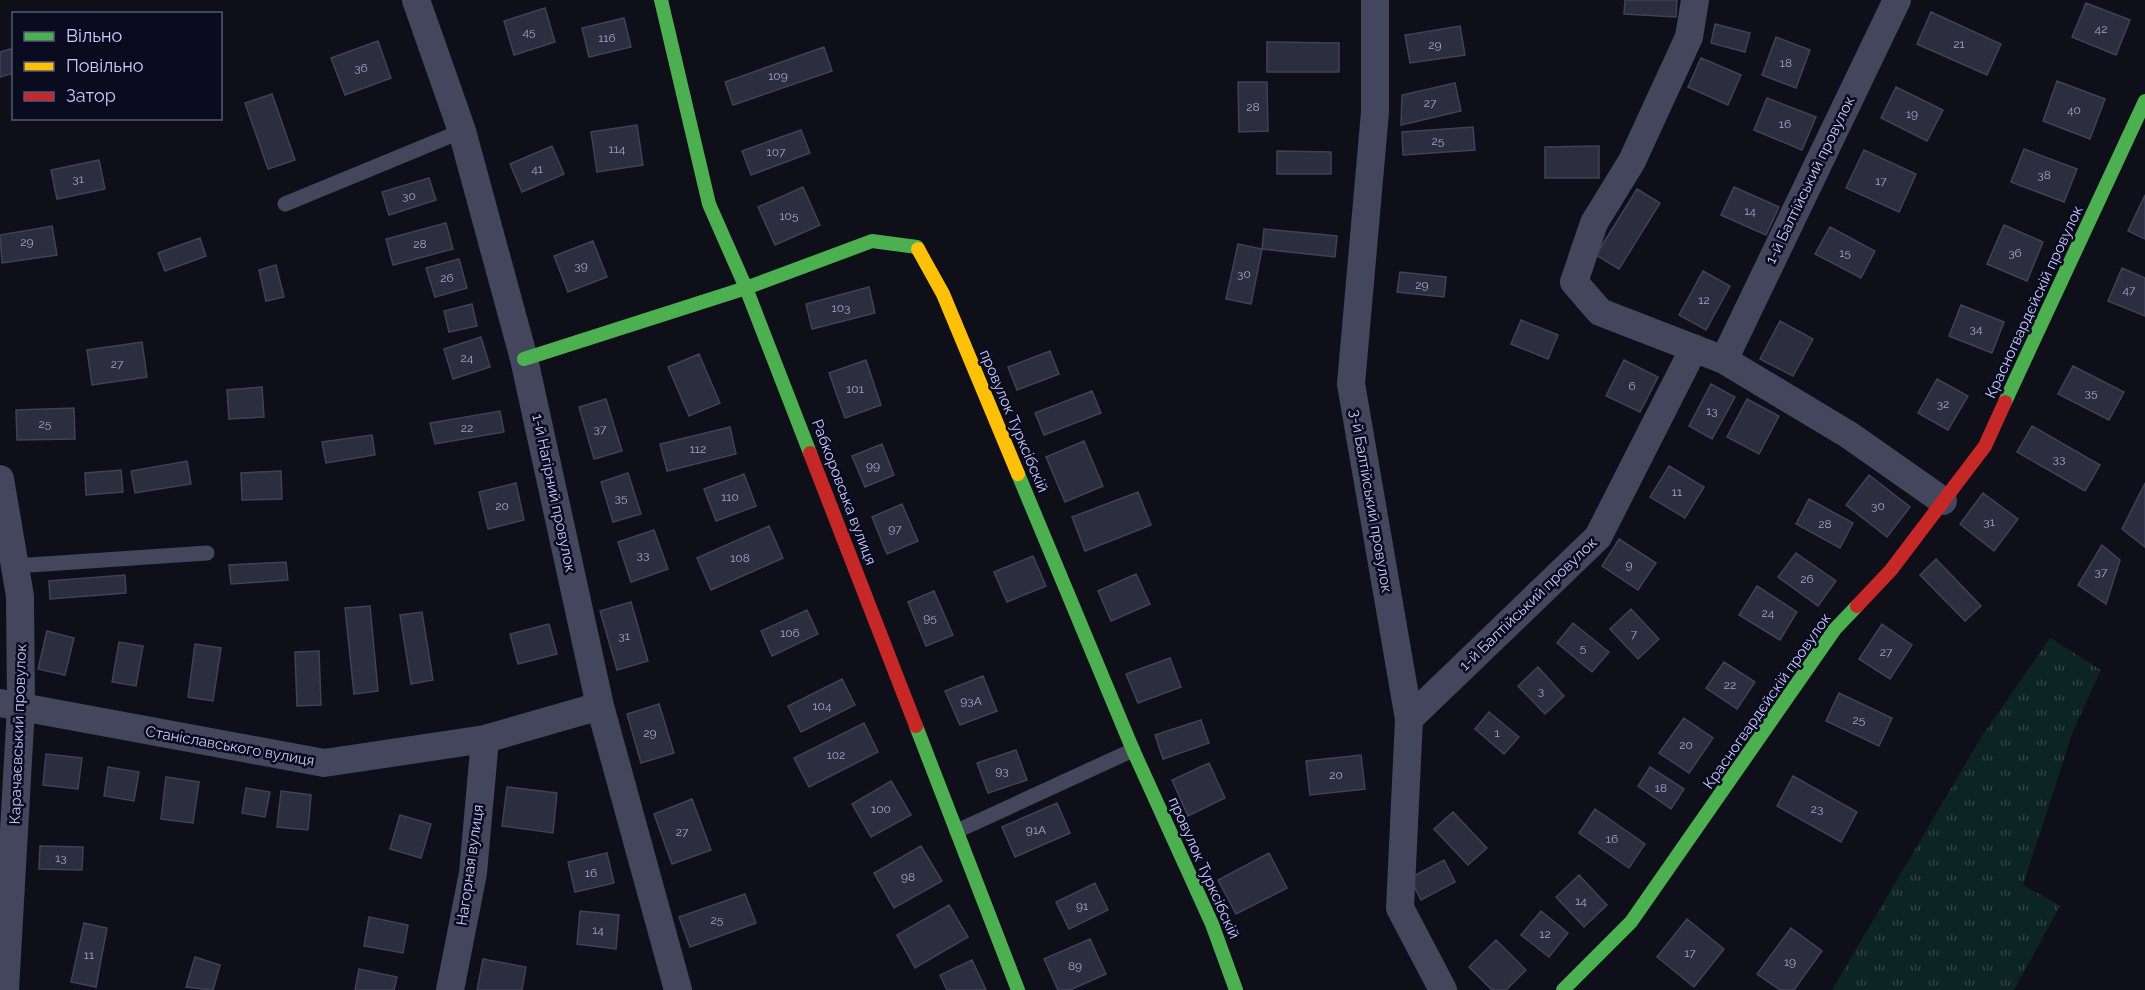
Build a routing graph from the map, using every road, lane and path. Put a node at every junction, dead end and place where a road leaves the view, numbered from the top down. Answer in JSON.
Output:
{"nodes":[{"id":1,"x":416,"y":0,"type":"edge"},
{"id":2,"x":661,"y":0,"type":"edge"},
{"id":3,"x":1375,"y":0,"type":"edge"},
{"id":4,"x":1695,"y":0,"type":"edge"},
{"id":5,"x":1897,"y":0,"type":"edge"},
{"id":6,"x":2145,"y":101,"type":"edge"},
{"id":7,"x":462,"y":131,"type":"junction"},
{"id":8,"x":285,"y":204,"type":"dead end"},
{"id":9,"x":746,"y":288,"type":"junction"},
{"id":10,"x":1694,"y":348,"type":"junction"},
{"id":11,"x":524,"y":359,"type":"junction"},
{"id":12,"x":1724,"y":360,"type":"junction"},
{"id":13,"x":0,"y":479,"type":"edge"},
{"id":14,"x":1943,"y":501,"type":"junction"},
{"id":15,"x":207,"y":553,"type":"dead end"},
{"id":16,"x":15,"y":566,"type":"junction"},
{"id":17,"x":10,"y":705,"type":"edge"},
{"id":18,"x":600,"y":706,"type":"junction"},
{"id":19,"x":1409,"y":719,"type":"junction"},
{"id":20,"x":485,"y":739,"type":"junction"},
{"id":21,"x":1133,"y":750,"type":"junction"},
{"id":22,"x":957,"y":831,"type":"junction"},
{"id":23,"x":5,"y":990,"type":"edge"},
{"id":24,"x":450,"y":990,"type":"edge"},
{"id":25,"x":678,"y":990,"type":"edge"},
{"id":26,"x":1018,"y":990,"type":"edge"},
{"id":27,"x":1236,"y":990,"type":"edge"},
{"id":28,"x":1443,"y":990,"type":"edge"},
{"id":29,"x":1563,"y":990,"type":"edge"}],
"edges":[{"from":1,"to":7,"type":"street","name":"1-й Нагірний провулок"},
{"from":2,"to":9,"type":"street","name":"Рабкоровська вулиця"},
{"from":3,"to":19,"type":"street","name":"3-й Балтійський провулок"},
{"from":4,"to":10,"type":"street"},
{"from":5,"to":12,"type":"street","name":"1-й Балтійський провулок"},
{"from":6,"to":14,"type":"street","name":"Красногвардєйскій провулок"},
{"from":7,"to":8,"type":"lane"},
{"from":7,"to":11,"type":"street","name":"1-й Нагірний провулок"},
{"from":9,"to":11,"type":"street","name":"провулок Турксібскій"},
{"from":9,"to":21,"type":"street","name":"провулок Турксібскій"},
{"from":9,"to":22,"type":"street","name":"Рабкоровська вулиця"},
{"from":10,"to":12,"type":"street"},
{"from":10,"to":19,"type":"street","name":"1-й Балтійський провулок"},
{"from":11,"to":18,"type":"street","name":"1-й Нагірний провулок"},
{"from":12,"to":14,"type":"street"},
{"from":13,"to":16,"type":"street","name":"Карачаєвський провулок"},
{"from":14,"to":29,"type":"street","name":"Красногвардєйскій провулок"},
{"from":15,"to":16,"type":"lane"},
{"from":16,"to":17,"type":"street","name":"Карачаєвський провулок"},
{"from":17,"to":20,"type":"street","name":"Станіславського вулиця"},
{"from":17,"to":23,"type":"street","name":"Карачаєвський провулок"},
{"from":18,"to":20,"type":"street","name":"Станіславського вулиця"},
{"from":18,"to":25,"type":"street","name":"1-й Нагірний провулок"},
{"from":19,"to":28,"type":"street","name":"3-й Балтійський провулок"},
{"from":20,"to":24,"type":"street","name":"Нагорная вулиця"},
{"from":21,"to":22,"type":"lane"},
{"from":21,"to":27,"type":"street","name":"провулок Турксібскій"},
{"from":22,"to":26,"type":"street","name":"Рабкоровська вулиця"}]}
